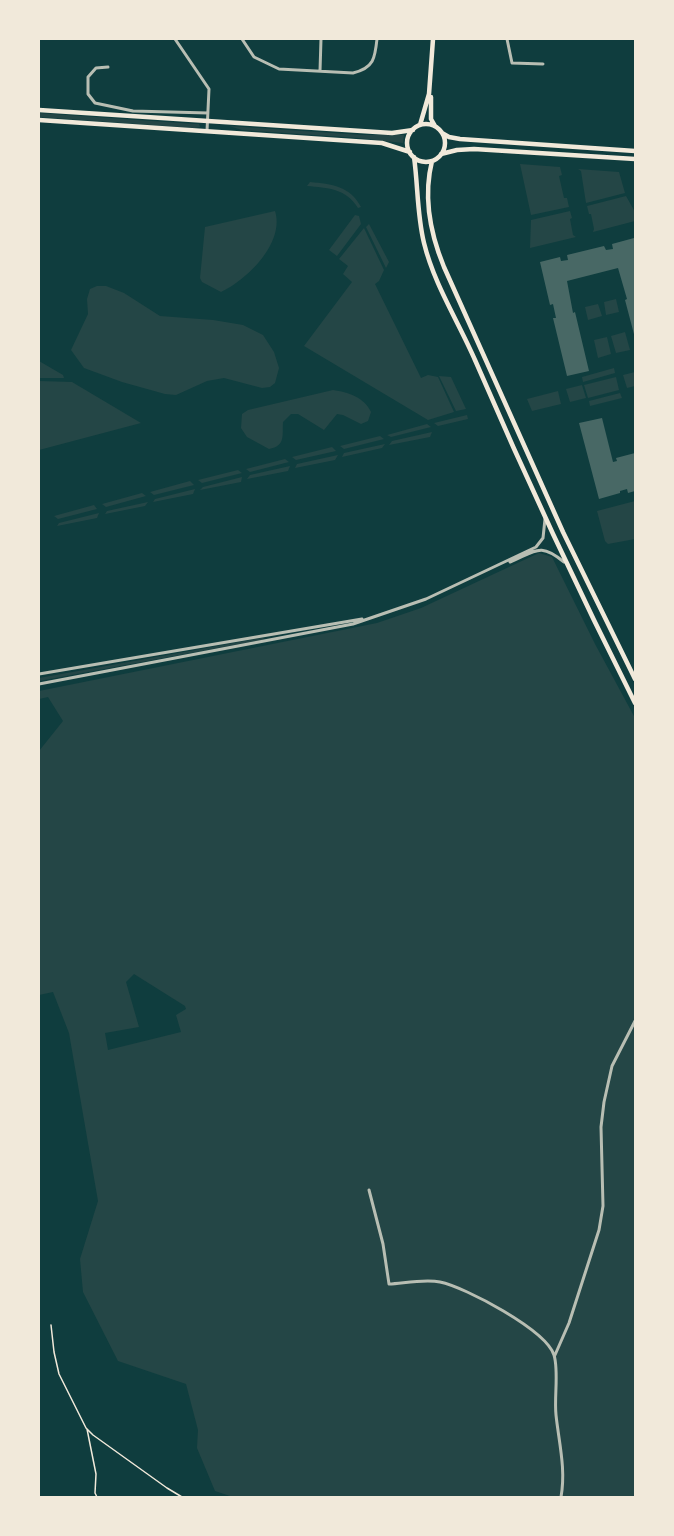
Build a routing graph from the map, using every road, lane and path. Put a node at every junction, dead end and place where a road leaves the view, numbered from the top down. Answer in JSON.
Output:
{"nodes":[{"id":1,"x":175,"y":39,"type":"edge"},
{"id":2,"x":242,"y":39,"type":"edge"},
{"id":3,"x":321,"y":39,"type":"edge"},
{"id":4,"x":377,"y":39,"type":"edge"},
{"id":5,"x":433,"y":39,"type":"edge"},
{"id":6,"x":507,"y":39,"type":"edge"},
{"id":7,"x":543,"y":64,"type":"dead end"},
{"id":8,"x":108,"y":67,"type":"dead end"},
{"id":9,"x":320,"y":71,"type":"junction"},
{"id":10,"x":430,"y":88,"type":"junction"},
{"id":11,"x":39,"y":110,"type":"edge"},
{"id":12,"x":208,"y":113,"type":"junction"},
{"id":13,"x":39,"y":120,"type":"edge"},
{"id":14,"x":207,"y":120,"type":"junction"},
{"id":15,"x":419,"y":126,"type":"junction"},
{"id":16,"x":435,"y":126,"type":"junction"},
{"id":17,"x":412,"y":130,"type":"junction"},
{"id":18,"x":207,"y":131,"type":"junction"},
{"id":19,"x":442,"y":133,"type":"junction"},
{"id":20,"x":635,"y":151,"type":"edge"},
{"id":21,"x":412,"y":154,"type":"junction"},
{"id":22,"x":441,"y":154,"type":"junction"},
{"id":23,"x":635,"y":159,"type":"edge"},
{"id":24,"x":432,"y":161,"type":"junction"},
{"id":25,"x":544,"y":519,"type":"junction"},
{"id":26,"x":564,"y":562,"type":"junction"},
{"id":27,"x":483,"y":573,"type":"junction"},
{"id":28,"x":373,"y":617,"type":"junction"},
{"id":29,"x":39,"y":674,"type":"edge"},
{"id":30,"x":635,"y":679,"type":"edge"},
{"id":31,"x":39,"y":684,"type":"edge"},
{"id":32,"x":635,"y":703,"type":"edge"},
{"id":33,"x":635,"y":1021,"type":"edge"},
{"id":34,"x":369,"y":1190,"type":"dead end"},
{"id":35,"x":51,"y":1325,"type":"dead end"},
{"id":36,"x":555,"y":1356,"type":"junction"},
{"id":37,"x":86,"y":1428,"type":"junction"},
{"id":38,"x":97,"y":1497,"type":"edge"},
{"id":39,"x":182,"y":1497,"type":"edge"},
{"id":40,"x":561,"y":1497,"type":"edge"}],
"edges":[{"from":1,"to":12,"type":"street"},
{"from":2,"to":9,"type":"street"},
{"from":3,"to":9,"type":"street"},
{"from":4,"to":9,"type":"street"},
{"from":5,"to":10,"type":"main road"},
{"from":6,"to":7,"type":"street"},
{"from":8,"to":12,"type":"street"},
{"from":10,"to":15,"type":"main road"},
{"from":10,"to":16,"type":"main road"},
{"from":11,"to":14,"type":"main road"},
{"from":12,"to":14,"type":"street"},
{"from":13,"to":18,"type":"main road"},
{"from":14,"to":17,"type":"main road"},
{"from":14,"to":18,"type":"street"},
{"from":15,"to":16,"type":"main road"},
{"from":15,"to":17,"type":"main road"},
{"from":16,"to":19,"type":"main road"},
{"from":17,"to":21,"type":"main road"},
{"from":18,"to":21,"type":"main road"},
{"from":19,"to":20,"type":"main road"},
{"from":19,"to":22,"type":"main road"},
{"from":21,"to":24,"type":"main road"},
{"from":21,"to":25,"type":"main road"},
{"from":22,"to":23,"type":"main road"},
{"from":22,"to":24,"type":"main road"},
{"from":24,"to":30,"type":"main road"},
{"from":25,"to":26,"type":"main road"},
{"from":25,"to":27,"type":"street"},
{"from":26,"to":27,"type":"street"},
{"from":26,"to":32,"type":"main road"},
{"from":27,"to":28,"type":"street"},
{"from":28,"to":29,"type":"street"},
{"from":28,"to":31,"type":"street"},
{"from":33,"to":36,"type":"street"},
{"from":34,"to":36,"type":"street"},
{"from":35,"to":37,"type":"path"},
{"from":36,"to":40,"type":"street"},
{"from":37,"to":38,"type":"path"},
{"from":37,"to":39,"type":"path"}]}
